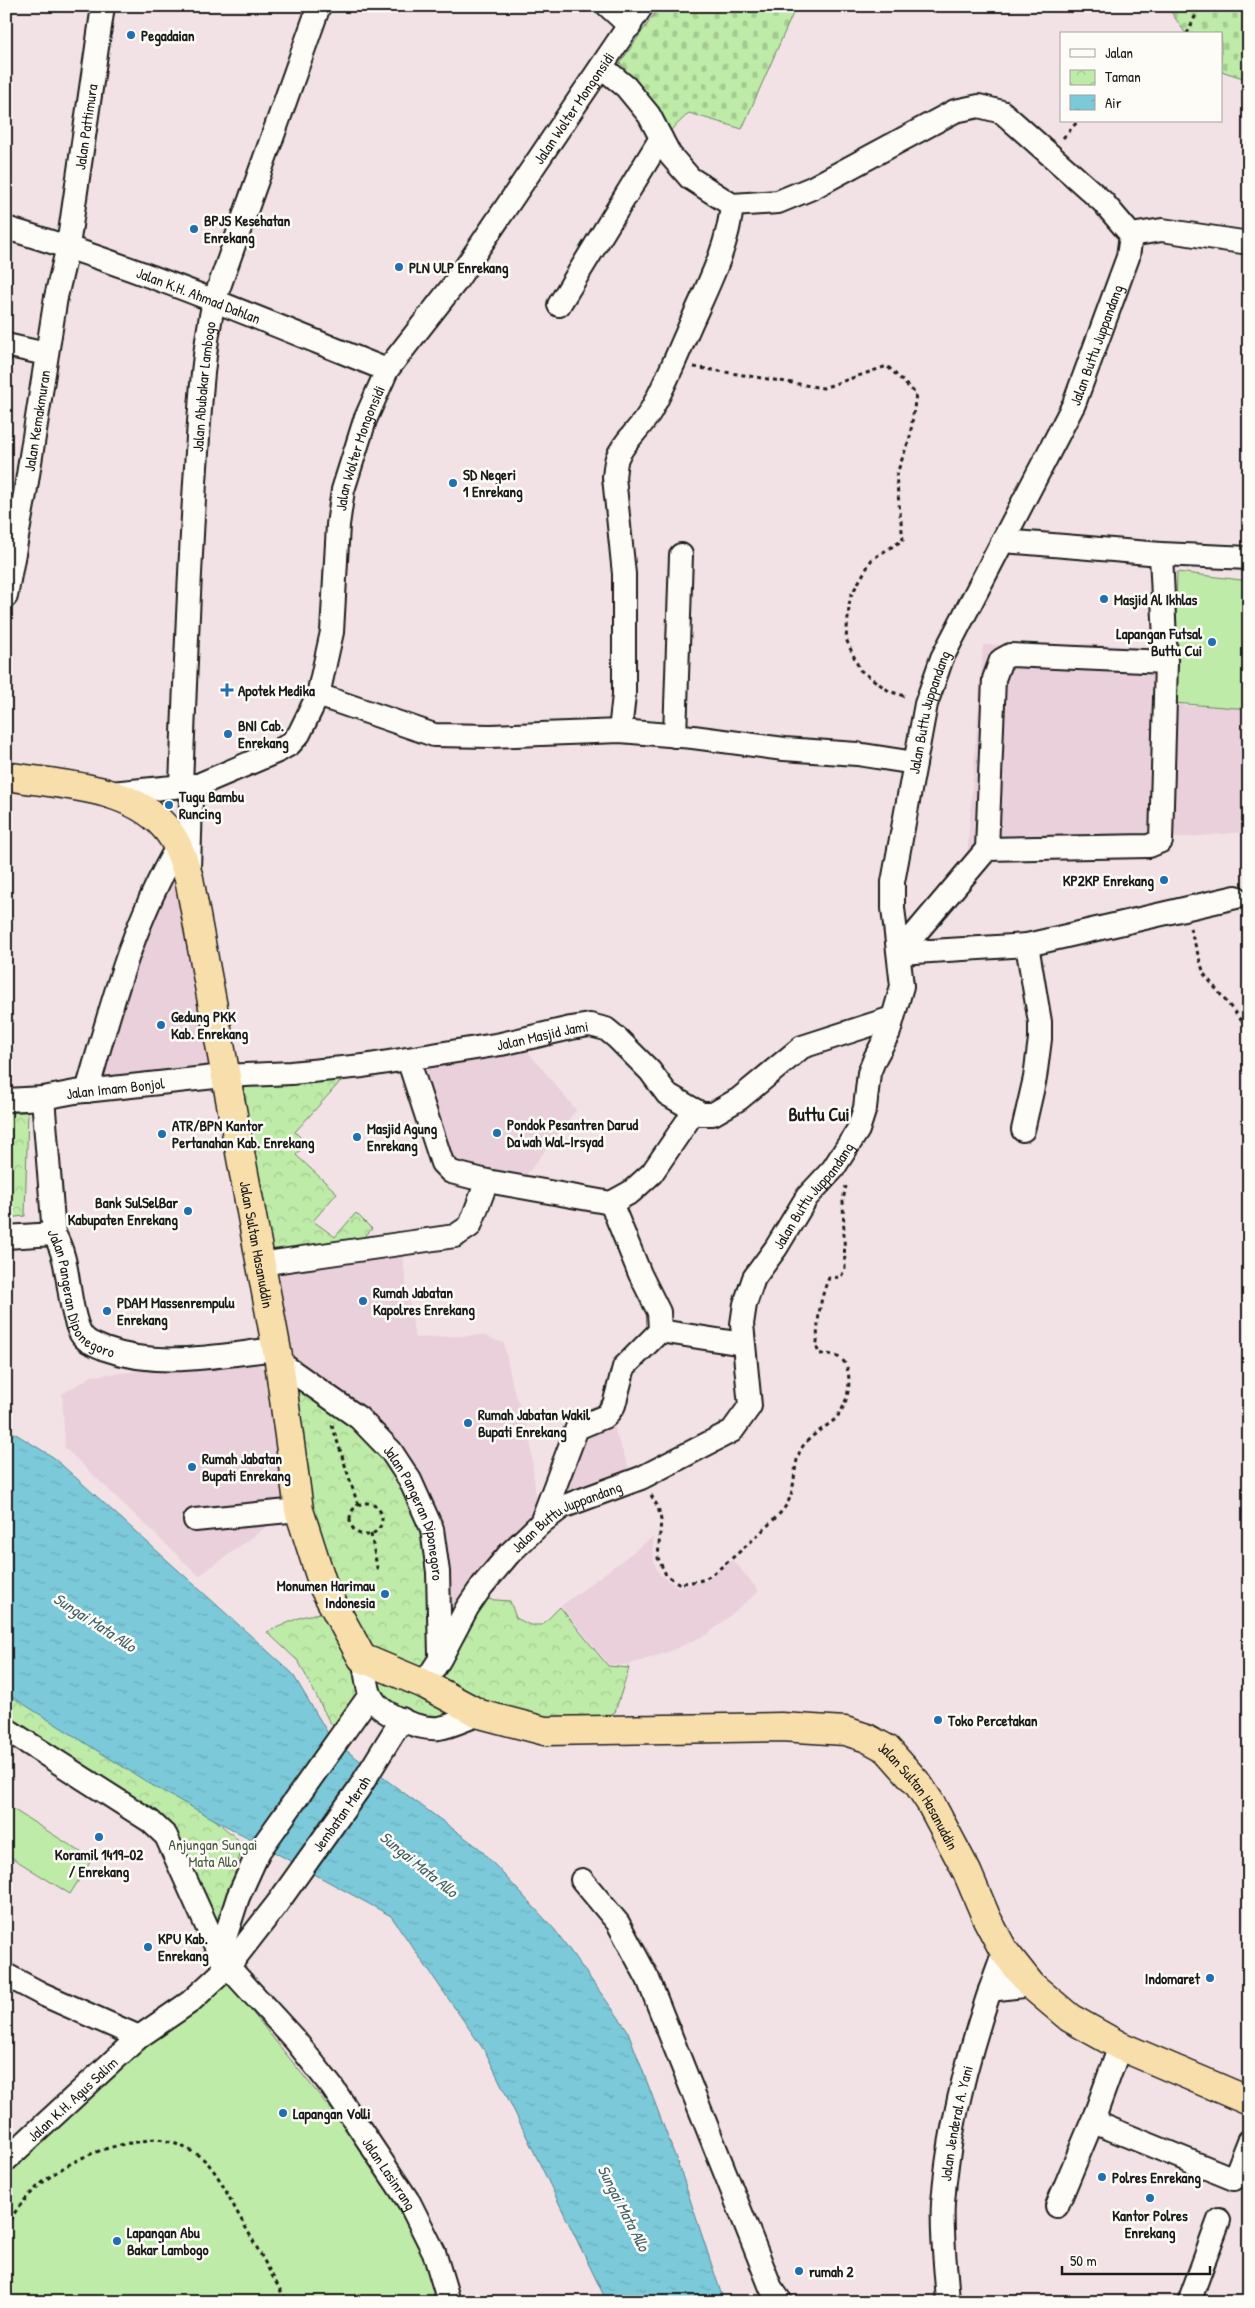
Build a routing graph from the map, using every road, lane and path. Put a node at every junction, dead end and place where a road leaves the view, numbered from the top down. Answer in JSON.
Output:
{"nodes":[{"id":1,"x":103,"y":6,"type":"edge"},
{"id":2,"x":319,"y":6,"type":"edge"},
{"id":3,"x":608,"y":6,"type":"edge"},
{"id":4,"x":642,"y":6,"type":"edge"},
{"id":5,"x":1200,"y":6,"type":"edge"},
{"id":6,"x":630,"y":26,"type":"junction"},
{"id":7,"x":1188,"y":32,"type":"edge"},
{"id":8,"x":602,"y":66,"type":"junction"},
{"id":9,"x":661,"y":138,"type":"junction"},
{"id":10,"x":732,"y":205,"type":"junction"},
{"id":11,"x":6,"y":228,"type":"edge"},
{"id":12,"x":1131,"y":235,"type":"junction"},
{"id":13,"x":1249,"y":243,"type":"edge"},
{"id":14,"x":68,"y":246,"type":"junction"},
{"id":15,"x":214,"y":301,"type":"junction"},
{"id":16,"x":559,"y":305,"type":"dead end"},
{"id":17,"x":6,"y":345,"type":"edge"},
{"id":18,"x":46,"y":354,"type":"junction"},
{"id":19,"x":674,"y":363,"type":"junction"},
{"id":20,"x":387,"y":370,"type":"junction"},
{"id":21,"x":1003,"y":541,"type":"junction"},
{"id":22,"x":1161,"y":554,"type":"junction"},
{"id":23,"x":681,"y":555,"type":"dead end"},
{"id":24,"x":1249,"y":558,"type":"edge"},
{"id":25,"x":6,"y":596,"type":"edge"},
{"id":26,"x":1166,"y":662,"type":"junction"},
{"id":27,"x":318,"y":695,"type":"junction"},
{"id":28,"x":926,"y":704,"type":"junction"},
{"id":29,"x":620,"y":731,"type":"junction"},
{"id":30,"x":675,"y":736,"type":"junction"},
{"id":31,"x":915,"y":763,"type":"junction"},
{"id":32,"x":6,"y":776,"type":"edge"},
{"id":33,"x":189,"y":785,"type":"junction"},
{"id":34,"x":111,"y":793,"type":"junction"},
{"id":35,"x":171,"y":836,"type":"junction"},
{"id":36,"x":987,"y":849,"type":"junction"},
{"id":37,"x":189,"y":878,"type":"junction"},
{"id":38,"x":1236,"y":896,"type":"dead end"},
{"id":39,"x":1184,"y":908,"type":"junction"},
{"id":40,"x":1027,"y":945,"type":"junction"},
{"id":41,"x":899,"y":953,"type":"junction"},
{"id":42,"x":892,"y":1018,"type":"junction"},
{"id":43,"x":1249,"y":1030,"type":"edge"},
{"id":44,"x":408,"y":1059,"type":"junction"},
{"id":45,"x":224,"y":1076,"type":"junction"},
{"id":46,"x":87,"y":1092,"type":"junction"},
{"id":47,"x":43,"y":1098,"type":"junction"},
{"id":48,"x":6,"y":1100,"type":"edge"},
{"id":49,"x":695,"y":1110,"type":"junction"},
{"id":50,"x":1023,"y":1130,"type":"dead end"},
{"id":51,"x":487,"y":1181,"type":"junction"},
{"id":52,"x":847,"y":1183,"type":"dead end"},
{"id":53,"x":611,"y":1203,"type":"junction"},
{"id":54,"x":54,"y":1234,"type":"junction"},
{"id":55,"x":6,"y":1237,"type":"edge"},
{"id":56,"x":260,"y":1264,"type":"junction"},
{"id":57,"x":660,"y":1331,"type":"junction"},
{"id":58,"x":743,"y":1344,"type":"junction"},
{"id":59,"x":277,"y":1356,"type":"junction"},
{"id":60,"x":330,"y":1400,"type":"junction"},
{"id":61,"x":641,"y":1478,"type":"junction"},
{"id":62,"x":358,"y":1505,"type":"junction"},
{"id":63,"x":299,"y":1510,"type":"junction"},
{"id":64,"x":195,"y":1520,"type":"dead end"},
{"id":65,"x":541,"y":1523,"type":"junction"},
{"id":66,"x":371,"y":1534,"type":"junction"},
{"id":67,"x":378,"y":1573,"type":"dead end"},
{"id":68,"x":362,"y":1658,"type":"junction"},
{"id":69,"x":440,"y":1659,"type":"junction"},
{"id":70,"x":424,"y":1684,"type":"junction"},
{"id":71,"x":370,"y":1695,"type":"junction"},
{"id":72,"x":480,"y":1714,"type":"junction"},
{"id":73,"x":402,"y":1720,"type":"junction"},
{"id":74,"x":6,"y":1729,"type":"edge"},
{"id":75,"x":582,"y":1880,"type":"dead end"},
{"id":76,"x":1004,"y":1951,"type":"junction"},
{"id":77,"x":225,"y":1964,"type":"junction"},
{"id":78,"x":6,"y":1975,"type":"edge"},
{"id":79,"x":1031,"y":1985,"type":"junction"},
{"id":80,"x":990,"y":1990,"type":"junction"},
{"id":81,"x":139,"y":2037,"type":"junction"},
{"id":82,"x":1120,"y":2046,"type":"junction"},
{"id":83,"x":1249,"y":2101,"type":"edge"},
{"id":84,"x":1095,"y":2115,"type":"junction"},
{"id":85,"x":1249,"y":2141,"type":"edge"},
{"id":86,"x":6,"y":2160,"type":"edge"},
{"id":87,"x":1057,"y":2206,"type":"dead end"},
{"id":88,"x":1219,"y":2220,"type":"dead end"},
{"id":89,"x":6,"y":2227,"type":"edge"},
{"id":90,"x":287,"y":2302,"type":"edge"},
{"id":91,"x":449,"y":2302,"type":"edge"},
{"id":92,"x":781,"y":2302,"type":"edge"},
{"id":93,"x":948,"y":2302,"type":"edge"},
{"id":94,"x":1189,"y":2302,"type":"edge"}],
"edges":[{"from":1,"to":14,"type":"street","name":"Jalan Pattimura"},
{"from":2,"to":15,"type":"street","name":"Jalan Abubakar Lambogo"},
{"from":3,"to":6,"type":"street"},
{"from":4,"to":6,"type":"street","name":"Jalan Wolter Mongonsidi"},
{"from":5,"to":7,"type":"path"},
{"from":6,"to":8,"type":"street","name":"Jalan Wolter Mongonsidi"},
{"from":8,"to":9,"type":"street"},
{"from":8,"to":20,"type":"street","name":"Jalan Wolter Mongonsidi"},
{"from":9,"to":10,"type":"street"},
{"from":9,"to":16,"type":"street"},
{"from":10,"to":12,"type":"street"},
{"from":10,"to":19,"type":"street"},
{"from":11,"to":14,"type":"street","name":"Jalan K.H. Ahmad Dahlan"},
{"from":12,"to":13,"type":"street"},
{"from":12,"to":21,"type":"street","name":"Jalan Buttu Juppandang"},
{"from":14,"to":15,"type":"street","name":"Jalan K.H. Ahmad Dahlan"},
{"from":14,"to":18,"type":"street","name":"Jalan Kemakmuran"},
{"from":15,"to":20,"type":"street","name":"Jalan K.H. Ahmad Dahlan"},
{"from":15,"to":33,"type":"street","name":"Jalan Abubakar Lambogo"},
{"from":17,"to":18,"type":"street"},
{"from":18,"to":25,"type":"street","name":"Jalan Kemakmuran"},
{"from":19,"to":28,"type":"path"},
{"from":19,"to":29,"type":"street"},
{"from":20,"to":27,"type":"street","name":"Jalan Wolter Mongonsidi"},
{"from":21,"to":22,"type":"street"},
{"from":21,"to":28,"type":"street","name":"Jalan Buttu Juppandang"},
{"from":22,"to":24,"type":"street"},
{"from":22,"to":26,"type":"street"},
{"from":23,"to":30,"type":"street"},
{"from":26,"to":36,"type":"street"},
{"from":26,"to":36,"type":"street"},
{"from":27,"to":29,"type":"street"},
{"from":27,"to":33,"type":"street","name":"Jalan Wolter Mongonsidi"},
{"from":28,"to":31,"type":"street","name":"Jalan Buttu Juppandang"},
{"from":29,"to":30,"type":"street"},
{"from":30,"to":31,"type":"street"},
{"from":31,"to":41,"type":"street","name":"Jalan Buttu Juppandang"},
{"from":32,"to":34,"type":"highway"},
{"from":33,"to":34,"type":"street","name":"Jalan Wolter Mongonsidi"},
{"from":33,"to":37,"type":"street"},
{"from":34,"to":35,"type":"highway"},
{"from":35,"to":37,"type":"highway","name":"Jalan Sultan Hasanuddin"},
{"from":35,"to":46,"type":"street"},
{"from":36,"to":41,"type":"street"},
{"from":37,"to":45,"type":"highway","name":"Jalan Sultan Hasanuddin"},
{"from":38,"to":39,"type":"street"},
{"from":39,"to":40,"type":"street"},
{"from":39,"to":43,"type":"path"},
{"from":40,"to":41,"type":"street"},
{"from":40,"to":50,"type":"street"},
{"from":41,"to":42,"type":"street","name":"Jalan Buttu Juppandang"},
{"from":42,"to":49,"type":"street","name":"Jalan Masjid Jami"},
{"from":42,"to":58,"type":"street","name":"Jalan Buttu Juppandang"},
{"from":44,"to":45,"type":"street","name":"Jalan Masjid Jami"},
{"from":44,"to":49,"type":"street","name":"Jalan Masjid Jami"},
{"from":44,"to":51,"type":"street"},
{"from":45,"to":46,"type":"street","name":"Jalan Imam Bonjol"},
{"from":45,"to":56,"type":"highway","name":"Jalan Sultan Hasanuddin"},
{"from":46,"to":47,"type":"street","name":"Jalan Imam Bonjol"},
{"from":47,"to":48,"type":"street","name":"Jalan Imam Bonjol"},
{"from":47,"to":54,"type":"street","name":"Jalan Pangeran Diponegoro"},
{"from":49,"to":53,"type":"street"},
{"from":51,"to":53,"type":"street"},
{"from":51,"to":56,"type":"street"},
{"from":52,"to":61,"type":"path"},
{"from":53,"to":57,"type":"street"},
{"from":54,"to":55,"type":"street"},
{"from":54,"to":59,"type":"street","name":"Jalan Pangeran Diponegoro"},
{"from":56,"to":59,"type":"highway","name":"Jalan Sultan Hasanuddin"},
{"from":57,"to":58,"type":"street"},
{"from":57,"to":65,"type":"street"},
{"from":58,"to":61,"type":"street","name":"Jalan Buttu Juppandang"},
{"from":59,"to":60,"type":"street","name":"Jalan Pangeran Diponegoro"},
{"from":59,"to":63,"type":"highway","name":"Jalan Sultan Hasanuddin"},
{"from":60,"to":62,"type":"path"},
{"from":60,"to":69,"type":"street","name":"Jalan Pangeran Diponegoro"},
{"from":61,"to":65,"type":"street","name":"Jalan Buttu Juppandang"},
{"from":62,"to":66,"type":"path"},
{"from":62,"to":66,"type":"path"},
{"from":63,"to":64,"type":"street"},
{"from":63,"to":68,"type":"highway","name":"Jalan Sultan Hasanuddin"},
{"from":65,"to":69,"type":"street","name":"Jalan Buttu Juppandang"},
{"from":66,"to":67,"type":"path"},
{"from":68,"to":70,"type":"highway","name":"Jalan Sultan Hasanuddin"},
{"from":68,"to":71,"type":"street","name":"Jalan Sultan Hasanuddin"},
{"from":69,"to":70,"type":"street","name":"Jalan Buttu Juppandang"},
{"from":70,"to":72,"type":"highway","name":"Jalan Sultan Hasanuddin"},
{"from":71,"to":73,"type":"street"},
{"from":71,"to":77,"type":"street"},
{"from":72,"to":73,"type":"street"},
{"from":72,"to":76,"type":"highway","name":"Jalan Sultan Hasanuddin"},
{"from":73,"to":77,"type":"street","name":"Jembatan Merah"},
{"from":74,"to":77,"type":"street","name":"Jalan Lasinrang"},
{"from":75,"to":92,"type":"street"},
{"from":76,"to":79,"type":"highway","name":"Jalan Sultan Hasanuddin"},
{"from":76,"to":80,"type":"street","name":"Jalan Jenderal A. Yani"},
{"from":77,"to":81,"type":"street","name":"Jalan K.H. Agus Salim"},
{"from":77,"to":91,"type":"street","name":"Jalan Lasinrang"},
{"from":78,"to":81,"type":"street"},
{"from":79,"to":80,"type":"street"},
{"from":79,"to":82,"type":"highway","name":"Jalan Sultan Hasanuddin"},
{"from":80,"to":93,"type":"street","name":"Jalan Jenderal A. Yani"},
{"from":81,"to":86,"type":"street","name":"Jalan K.H. Agus Salim"},
{"from":82,"to":83,"type":"highway","name":"Jalan Sultan Hasanuddin"},
{"from":82,"to":84,"type":"street"},
{"from":84,"to":85,"type":"street"},
{"from":84,"to":87,"type":"street"},
{"from":88,"to":94,"type":"street"},
{"from":89,"to":90,"type":"path"}]}
